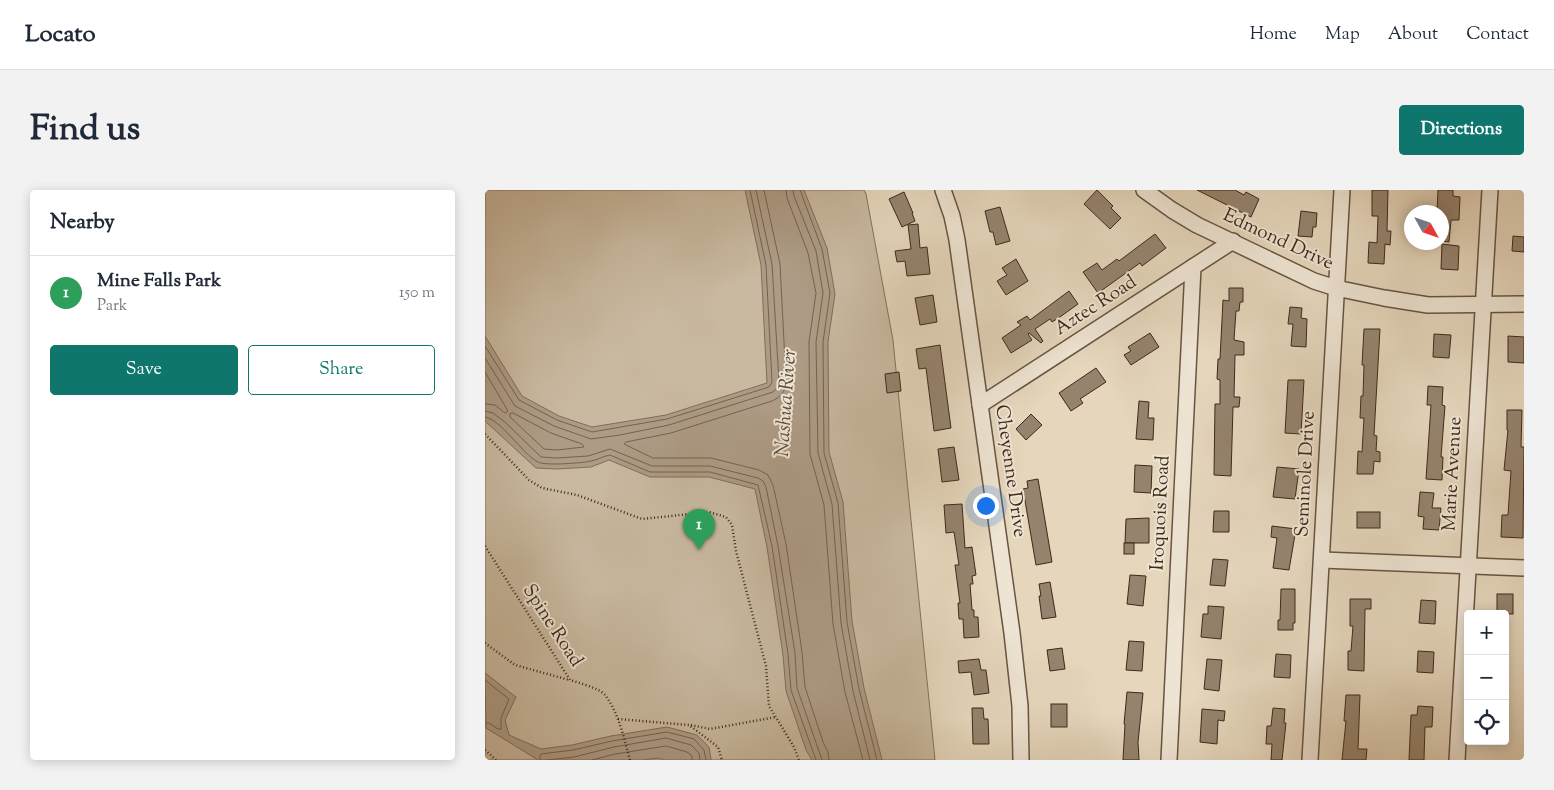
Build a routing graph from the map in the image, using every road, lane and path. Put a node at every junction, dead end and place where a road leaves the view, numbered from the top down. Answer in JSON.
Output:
{"nodes":[{"id":1,"x":943,"y":190,"type":"edge"},
{"id":2,"x":1144,"y":190,"type":"edge"},
{"id":3,"x":1342,"y":190,"type":"edge"},
{"id":4,"x":1490,"y":190,"type":"edge"},
{"id":5,"x":1233,"y":241,"type":"junction"},
{"id":6,"x":1193,"y":268,"type":"junction"},
{"id":7,"x":1336,"y":288,"type":"junction"},
{"id":8,"x":1524,"y":304,"type":"edge"},
{"id":9,"x":1483,"y":305,"type":"junction"},
{"id":10,"x":980,"y":405,"type":"junction"},
{"id":11,"x":485,"y":434,"type":"edge"},
{"id":12,"x":485,"y":546,"type":"edge"},
{"id":13,"x":1322,"y":560,"type":"junction"},
{"id":14,"x":1468,"y":566,"type":"junction"},
{"id":15,"x":1524,"y":568,"type":"edge"},
{"id":16,"x":485,"y":643,"type":"edge"},
{"id":17,"x":569,"y":680,"type":"junction"},
{"id":18,"x":776,"y":717,"type":"junction"},
{"id":19,"x":618,"y":720,"type":"junction"},
{"id":20,"x":689,"y":725,"type":"junction"},
{"id":21,"x":485,"y":750,"type":"edge"},
{"id":22,"x":496,"y":760,"type":"edge"},
{"id":23,"x":630,"y":760,"type":"edge"},
{"id":24,"x":722,"y":760,"type":"edge"},
{"id":25,"x":799,"y":760,"type":"edge"},
{"id":26,"x":1021,"y":760,"type":"edge"},
{"id":27,"x":1169,"y":760,"type":"edge"},
{"id":28,"x":1310,"y":760,"type":"edge"},
{"id":29,"x":1457,"y":760,"type":"edge"}],
"edges":[{"from":1,"to":10,"type":"street","name":"Cheyenne Drive"},
{"from":2,"to":5,"type":"street","name":"Edmond Drive"},
{"from":3,"to":7,"type":"street","name":"Seminole Drive"},
{"from":4,"to":9,"type":"street","name":"Marie Avenue"},
{"from":5,"to":6,"type":"street","name":"Aztec Road"},
{"from":5,"to":7,"type":"street","name":"Edmond Drive"},
{"from":6,"to":10,"type":"street","name":"Aztec Road"},
{"from":6,"to":27,"type":"street","name":"Iroquois Road"},
{"from":7,"to":9,"type":"street","name":"Edmond Drive"},
{"from":7,"to":13,"type":"street","name":"Seminole Drive"},
{"from":8,"to":9,"type":"street","name":"Edmond Drive"},
{"from":9,"to":14,"type":"street","name":"Marie Avenue"},
{"from":10,"to":26,"type":"street","name":"Cheyenne Drive"},
{"from":11,"to":18,"type":"path"},
{"from":12,"to":17,"type":"path","name":"Spine Road"},
{"from":13,"to":14,"type":"street"},
{"from":13,"to":28,"type":"street","name":"Seminole Drive"},
{"from":14,"to":15,"type":"street"},
{"from":14,"to":29,"type":"street","name":"Marie Avenue"},
{"from":16,"to":17,"type":"path"},
{"from":17,"to":19,"type":"path","name":"Spine Road"},
{"from":18,"to":20,"type":"path"},
{"from":18,"to":25,"type":"path"},
{"from":19,"to":20,"type":"path"},
{"from":19,"to":23,"type":"path","name":"Spine Road"},
{"from":20,"to":24,"type":"path"},
{"from":21,"to":22,"type":"path"}]}
